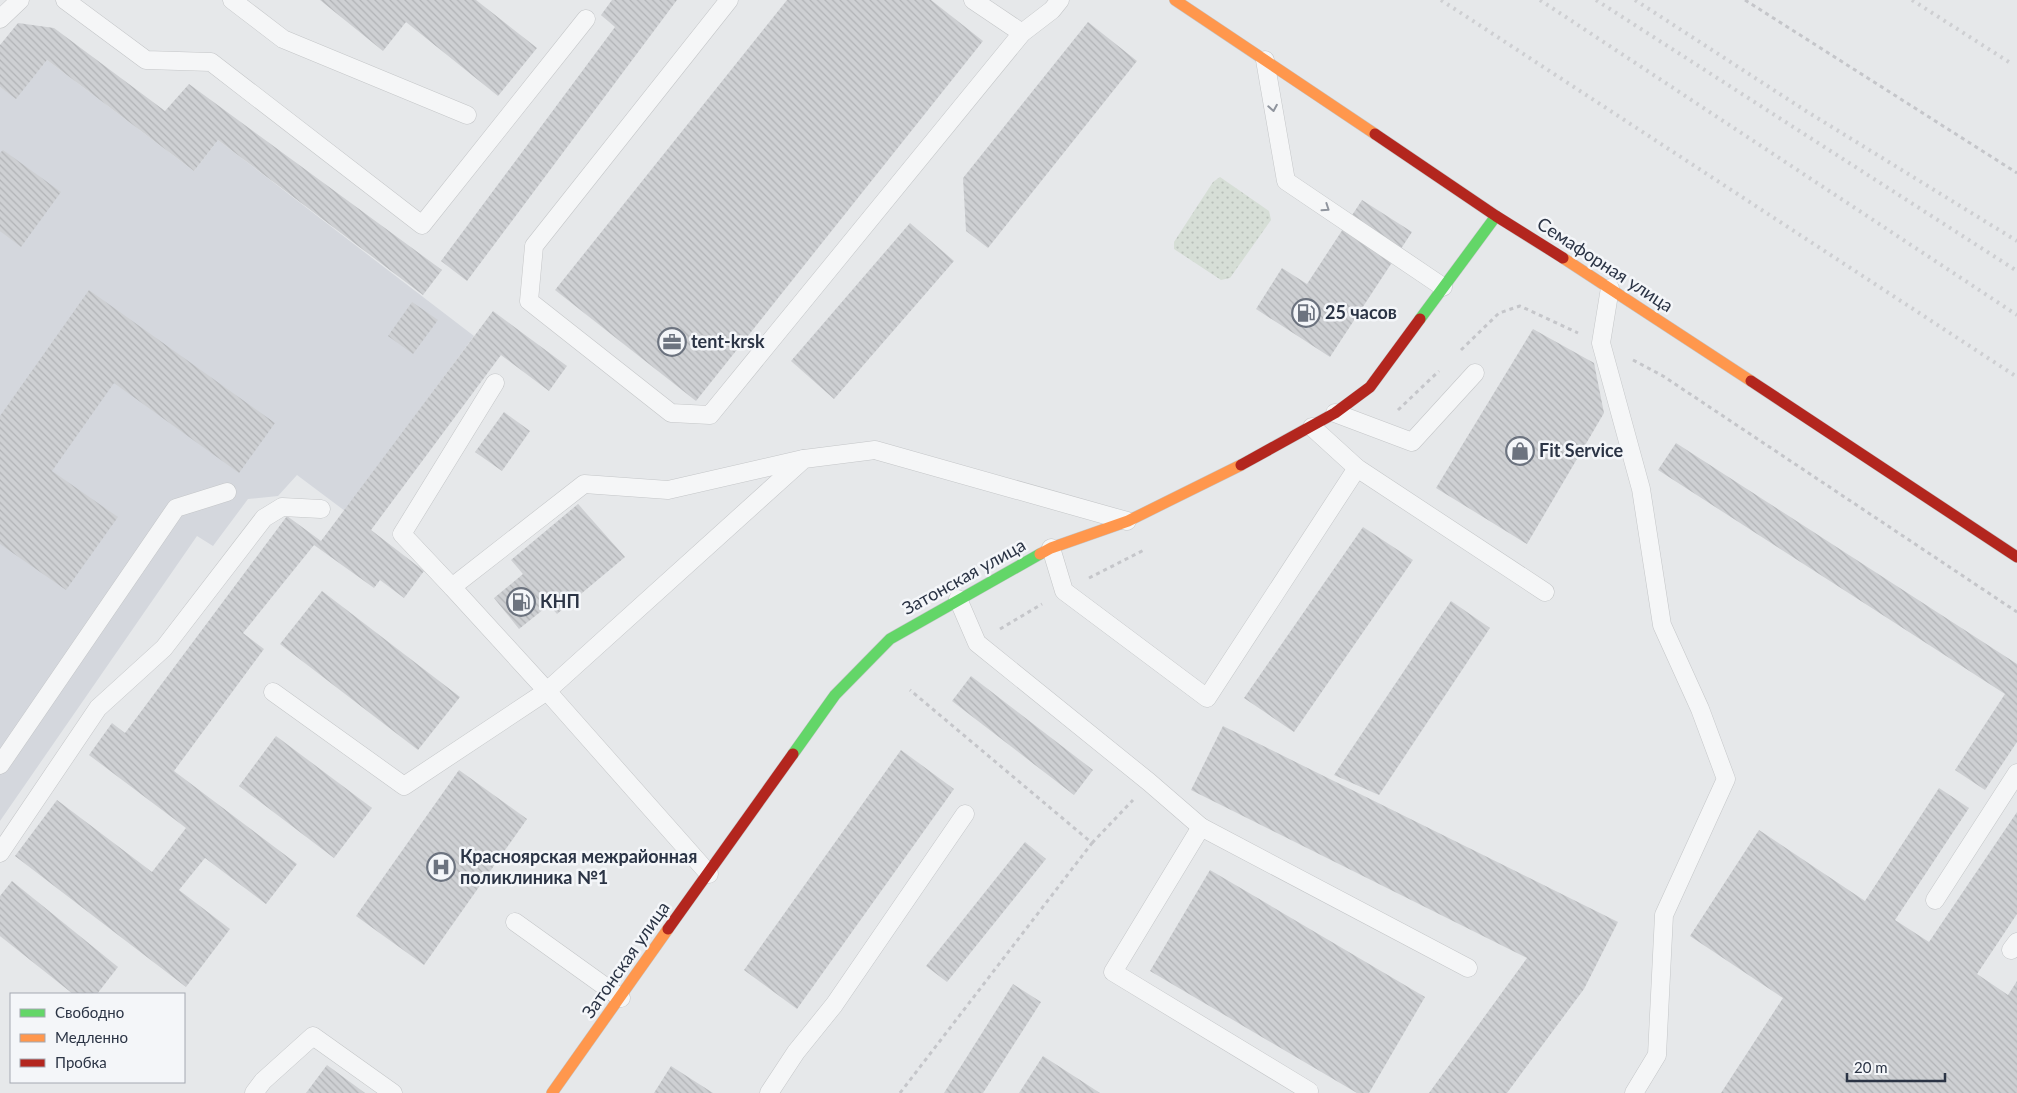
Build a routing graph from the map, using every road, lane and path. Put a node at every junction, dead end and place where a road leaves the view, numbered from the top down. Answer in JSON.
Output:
{"nodes":[{"id":1,"x":20,"y":0,"type":"edge"},
{"id":2,"x":65,"y":0,"type":"edge"},
{"id":3,"x":232,"y":0,"type":"edge"},
{"id":4,"x":730,"y":0,"type":"edge"},
{"id":5,"x":973,"y":0,"type":"edge"},
{"id":6,"x":1060,"y":0,"type":"edge"},
{"id":7,"x":1175,"y":0,"type":"edge"},
{"id":8,"x":1745,"y":0,"type":"edge"},
{"id":9,"x":0,"y":19,"type":"edge"},
{"id":10,"x":586,"y":19,"type":"dead end"},
{"id":11,"x":1022,"y":33,"type":"junction"},
{"id":12,"x":1265,"y":60,"type":"junction"},
{"id":13,"x":467,"y":115,"type":"dead end"},
{"id":14,"x":2017,"y":173,"type":"edge"},
{"id":15,"x":1496,"y":216,"type":"junction"},
{"id":16,"x":1443,"y":287,"type":"junction"},
{"id":17,"x":1610,"y":288,"type":"junction"},
{"id":18,"x":1601,"y":343,"type":"junction"},
{"id":19,"x":1456,"y":355,"type":"dead end"},
{"id":20,"x":1442,"y":368,"type":"dead end"},
{"id":21,"x":1475,"y":373,"type":"dead end"},
{"id":22,"x":495,"y":383,"type":"dead end"},
{"id":23,"x":1335,"y":413,"type":"junction"},
{"id":24,"x":1312,"y":427,"type":"junction"},
{"id":25,"x":1377,"y":430,"type":"junction"},
{"id":26,"x":804,"y":459,"type":"junction"},
{"id":27,"x":1357,"y":468,"type":"junction"},
{"id":28,"x":227,"y":492,"type":"dead end"},
{"id":29,"x":320,"y":509,"type":"dead end"},
{"id":30,"x":1128,"y":521,"type":"junction"},
{"id":31,"x":1152,"y":546,"type":"dead end"},
{"id":32,"x":1051,"y":548,"type":"junction"},
{"id":33,"x":2017,"y":557,"type":"edge"},
{"id":34,"x":452,"y":587,"type":"junction"},
{"id":35,"x":1064,"y":591,"type":"junction"},
{"id":36,"x":1545,"y":592,"type":"dead end"},
{"id":37,"x":958,"y":599,"type":"junction"},
{"id":38,"x":2017,"y":612,"type":"edge"},
{"id":39,"x":977,"y":642,"type":"junction"},
{"id":40,"x":910,"y":690,"type":"dead end"},
{"id":41,"x":273,"y":692,"type":"dead end"},
{"id":42,"x":547,"y":692,"type":"junction"},
{"id":43,"x":0,"y":765,"type":"edge"},
{"id":44,"x":2017,"y":773,"type":"edge"},
{"id":45,"x":1149,"y":782,"type":"junction"},
{"id":46,"x":965,"y":814,"type":"dead end"},
{"id":47,"x":1201,"y":827,"type":"junction"},
{"id":48,"x":1092,"y":843,"type":"junction"},
{"id":49,"x":0,"y":853,"type":"edge"},
{"id":50,"x":709,"y":874,"type":"junction"},
{"id":51,"x":1935,"y":900,"type":"dead end"},
{"id":52,"x":515,"y":922,"type":"dead end"},
{"id":53,"x":1468,"y":968,"type":"dead end"},
{"id":54,"x":621,"y":998,"type":"junction"},
{"id":55,"x":1309,"y":1091,"type":"dead end"},
{"id":56,"x":254,"y":1093,"type":"edge"},
{"id":57,"x":393,"y":1093,"type":"edge"},
{"id":58,"x":552,"y":1093,"type":"edge"},
{"id":59,"x":769,"y":1093,"type":"edge"},
{"id":60,"x":900,"y":1093,"type":"edge"},
{"id":61,"x":1634,"y":1093,"type":"edge"}],
"edges":[{"from":1,"to":9,"type":"lane"},
{"from":2,"to":10,"type":"lane"},
{"from":3,"to":13,"type":"lane"},
{"from":4,"to":11,"type":"lane"},
{"from":5,"to":11,"type":"lane"},
{"from":6,"to":11,"type":"lane"},
{"from":7,"to":12,"type":"main road","name":"Семафорная улица"},
{"from":8,"to":14,"type":"path"},
{"from":12,"to":15,"type":"main road","name":"Семафорная улица"},
{"from":12,"to":16,"type":"lane","one_way":true},
{"from":15,"to":16,"type":"main road","name":"Затонская улица"},
{"from":15,"to":17,"type":"main road","name":"Семафорная улица"},
{"from":16,"to":23,"type":"main road","name":"Затонская улица"},
{"from":17,"to":18,"type":"lane"},
{"from":17,"to":33,"type":"main road","name":"Семафорная улица"},
{"from":18,"to":19,"type":"path"},
{"from":18,"to":38,"type":"path"},
{"from":18,"to":61,"type":"lane"},
{"from":20,"to":25,"type":"path"},
{"from":21,"to":25,"type":"lane"},
{"from":22,"to":34,"type":"lane"},
{"from":23,"to":24,"type":"main road","name":"Затонская улица"},
{"from":23,"to":25,"type":"lane"},
{"from":24,"to":27,"type":"lane"},
{"from":24,"to":30,"type":"main road","name":"Затонская улица"},
{"from":26,"to":30,"type":"lane"},
{"from":26,"to":34,"type":"lane"},
{"from":26,"to":42,"type":"lane"},
{"from":27,"to":35,"type":"lane"},
{"from":27,"to":36,"type":"lane"},
{"from":28,"to":43,"type":"lane"},
{"from":29,"to":49,"type":"lane"},
{"from":30,"to":32,"type":"main road","name":"Затонская улица"},
{"from":31,"to":35,"type":"path"},
{"from":32,"to":35,"type":"lane"},
{"from":32,"to":37,"type":"main road","name":"Затонская улица"},
{"from":34,"to":42,"type":"lane"},
{"from":35,"to":39,"type":"path"},
{"from":37,"to":39,"type":"lane"},
{"from":37,"to":50,"type":"main road","name":"Затонская улица"},
{"from":39,"to":45,"type":"lane"},
{"from":40,"to":48,"type":"path"},
{"from":41,"to":42,"type":"lane"},
{"from":42,"to":50,"type":"lane"},
{"from":44,"to":51,"type":"lane"},
{"from":45,"to":47,"type":"lane"},
{"from":45,"to":48,"type":"path"},
{"from":46,"to":59,"type":"lane"},
{"from":47,"to":53,"type":"lane"},
{"from":47,"to":55,"type":"lane"},
{"from":48,"to":60,"type":"path"},
{"from":50,"to":54,"type":"main road","name":"Затонская улица"},
{"from":52,"to":54,"type":"lane"},
{"from":54,"to":58,"type":"main road","name":"Затонская улица"},
{"from":56,"to":57,"type":"lane"}]}
